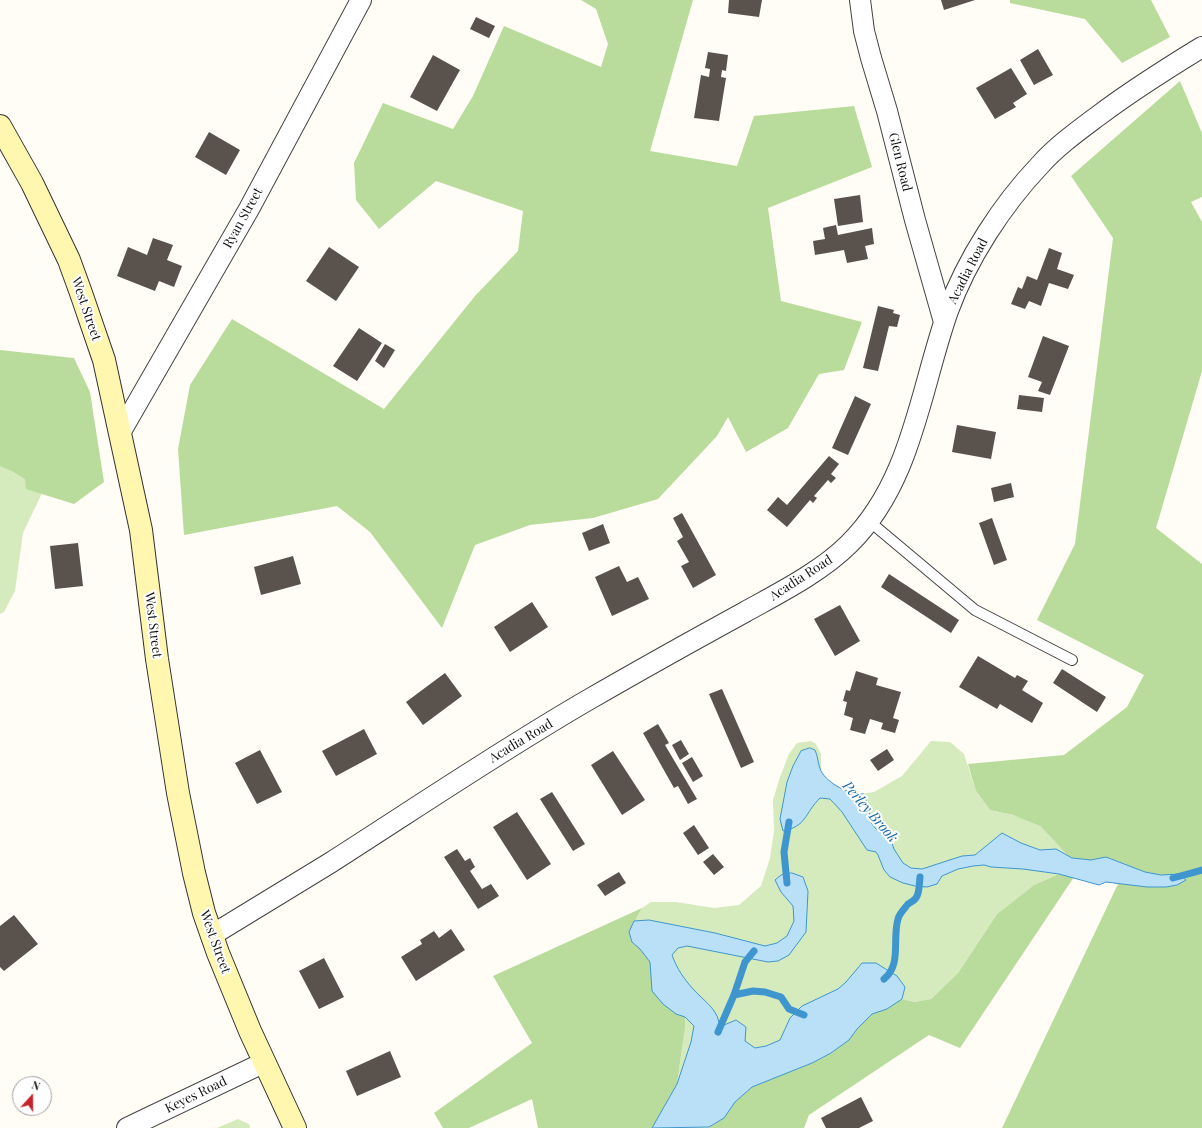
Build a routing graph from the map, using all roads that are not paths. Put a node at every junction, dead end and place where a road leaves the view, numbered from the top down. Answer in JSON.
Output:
{"nodes":[{"id":1,"x":361,"y":0,"type":"edge"},
{"id":2,"x":860,"y":0,"type":"edge"},
{"id":3,"x":1202,"y":48,"type":"edge"},
{"id":4,"x":0,"y":126,"type":"edge"},
{"id":5,"x":944,"y":322,"type":"junction"},
{"id":6,"x":120,"y":433,"type":"junction"},
{"id":7,"x":868,"y":521,"type":"junction"},
{"id":8,"x":1072,"y":660,"type":"dead end"},
{"id":9,"x":212,"y":935,"type":"junction"},
{"id":10,"x":265,"y":1062,"type":"junction"},
{"id":11,"x":127,"y":1128,"type":"edge"},
{"id":12,"x":294,"y":1128,"type":"edge"}],
"edges":[{"from":1,"to":6,"type":"street","name":"Ryan Street"},
{"from":2,"to":5,"type":"street","name":"Glen Road"},
{"from":3,"to":5,"type":"street","name":"Acadia Road"},
{"from":4,"to":6,"type":"main road","name":"West Street"},
{"from":5,"to":7,"type":"street","name":"Acadia Road"},
{"from":6,"to":9,"type":"main road","name":"West Street"},
{"from":7,"to":8,"type":"lane"},
{"from":7,"to":9,"type":"street","name":"Acadia Road"},
{"from":9,"to":10,"type":"main road","name":"West Street"},
{"from":10,"to":11,"type":"street","name":"Keyes Road"},
{"from":10,"to":12,"type":"main road","name":"West Street"}]}
